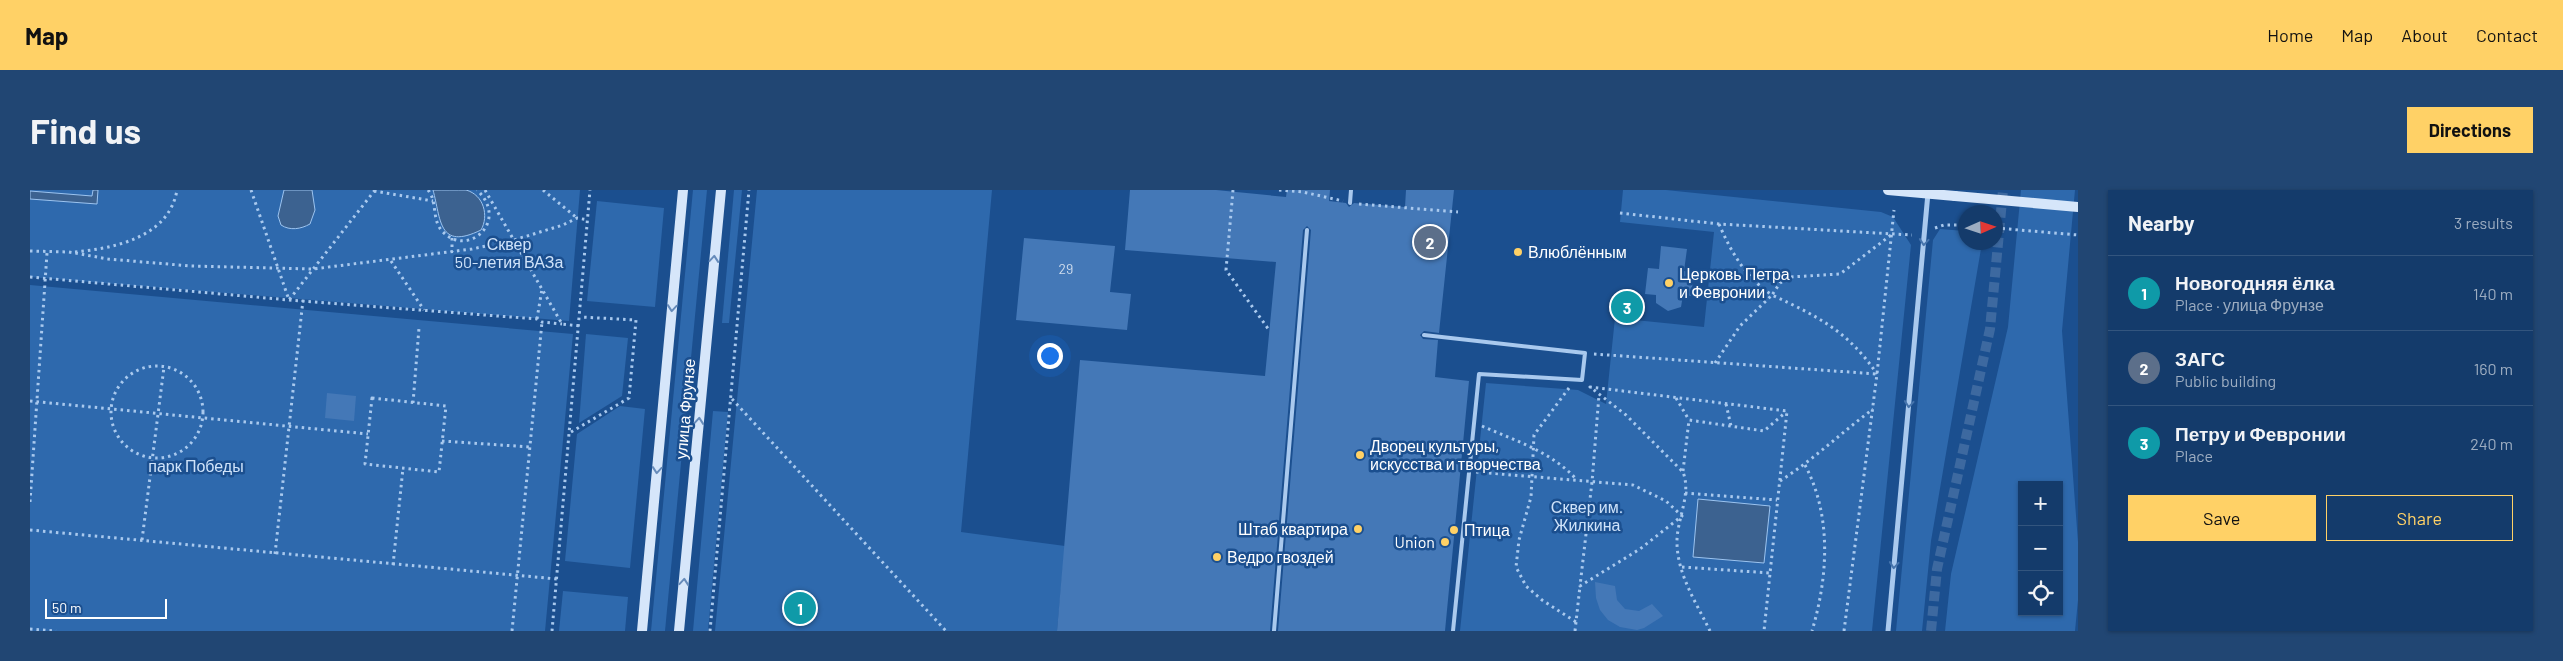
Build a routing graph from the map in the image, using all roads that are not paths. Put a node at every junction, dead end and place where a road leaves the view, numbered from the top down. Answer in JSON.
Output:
{"nodes":[{"id":1,"x":683,"y":190,"type":"edge"},
{"id":2,"x":721,"y":190,"type":"edge"},
{"id":3,"x":1351,"y":190,"type":"edge"},
{"id":4,"x":1888,"y":190,"type":"edge"},
{"id":5,"x":1928,"y":192,"type":"edge"},
{"id":6,"x":1350,"y":203,"type":"road end"},
{"id":7,"x":2078,"y":207,"type":"edge"},
{"id":8,"x":1307,"y":230,"type":"dead end"},
{"id":9,"x":1424,"y":335,"type":"dead end"},
{"id":10,"x":642,"y":631,"type":"edge"},
{"id":11,"x":679,"y":631,"type":"edge"},
{"id":12,"x":1274,"y":631,"type":"edge"},
{"id":13,"x":1453,"y":631,"type":"edge"},
{"id":14,"x":1888,"y":631,"type":"edge"}],
"edges":[{"from":1,"to":10,"type":"main road","name":"улица Фрунзе","one_way":true},
{"from":11,"to":2,"type":"main road","name":"улица Фрунзе","one_way":true},
{"from":3,"to":6,"type":"lane"},
{"from":4,"to":5,"type":"main road"},
{"from":5,"to":7,"type":"main road","bridge":true},
{"from":5,"to":14,"type":"street","one_way":true},
{"from":8,"to":12,"type":"lane"},
{"from":9,"to":13,"type":"lane"}]}
